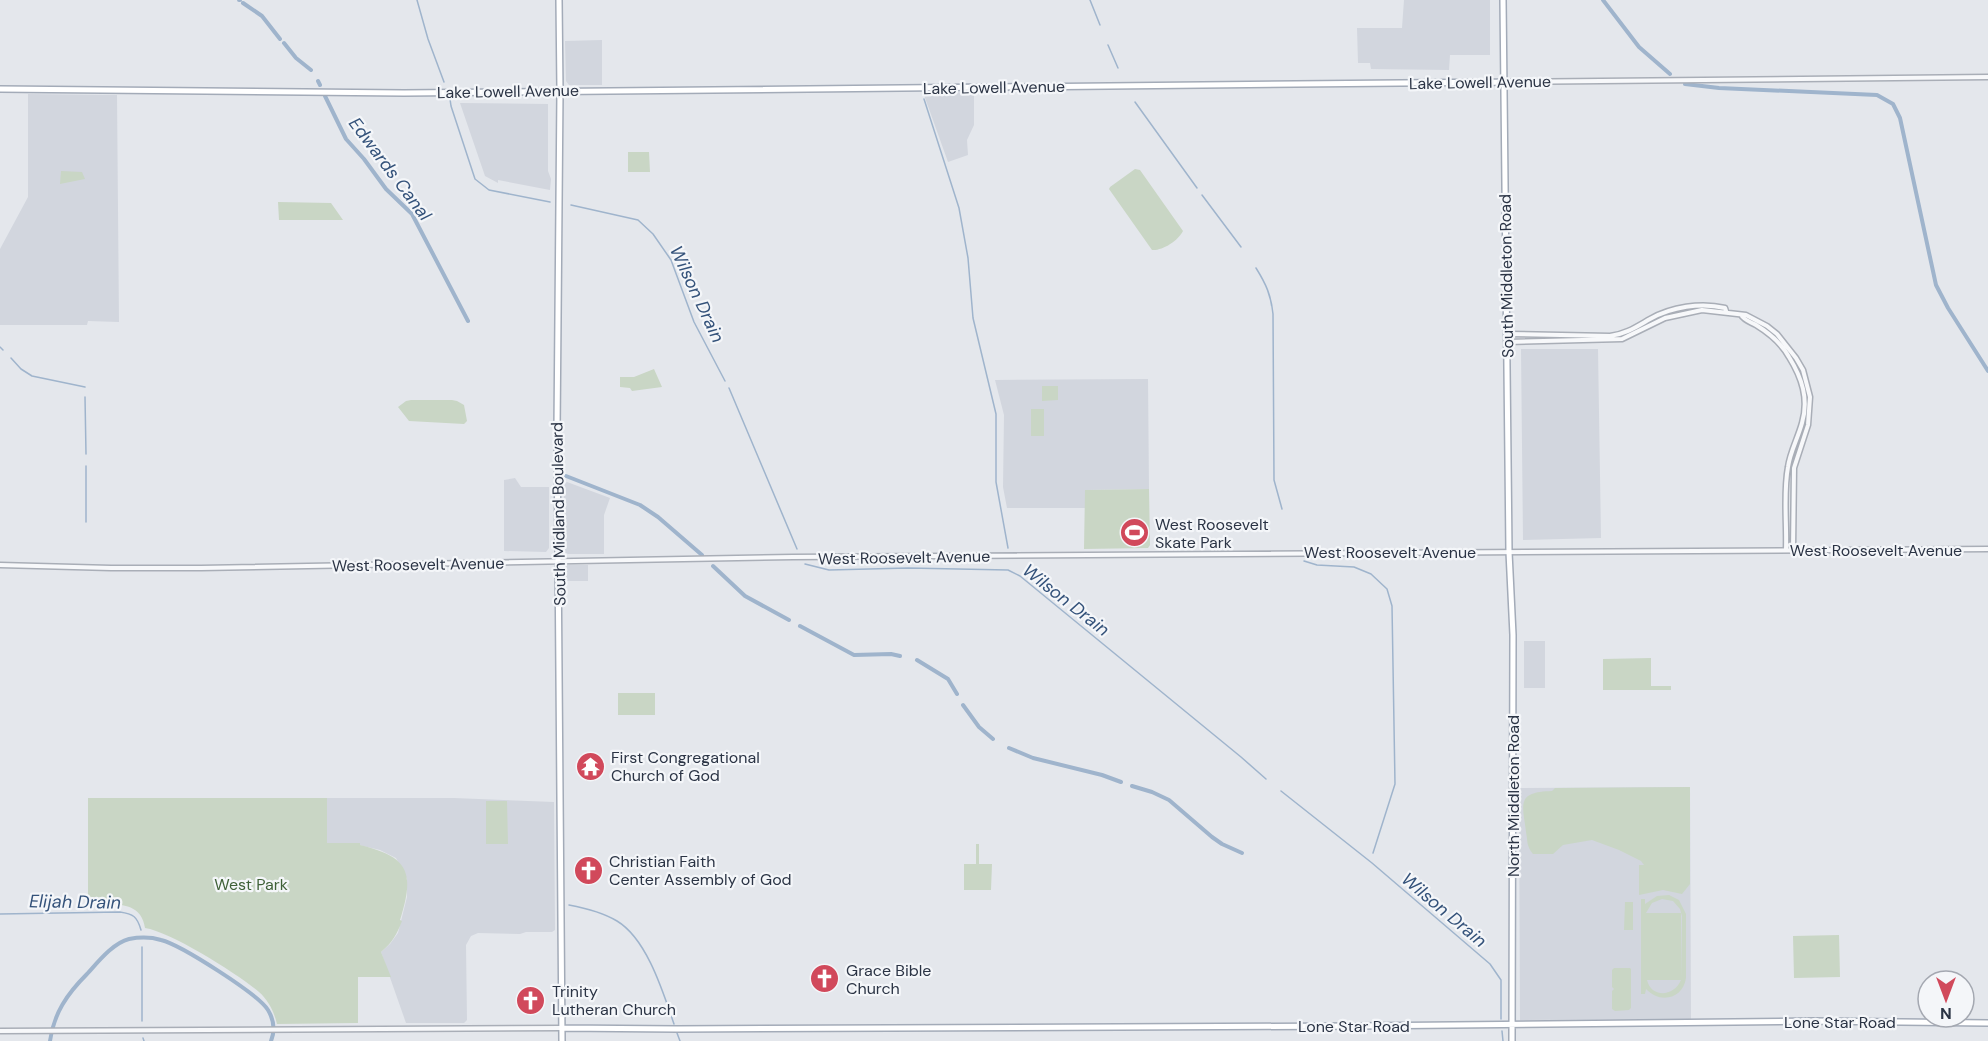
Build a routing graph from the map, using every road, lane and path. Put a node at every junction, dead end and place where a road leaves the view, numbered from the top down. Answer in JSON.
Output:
{"nodes":[{"id":1,"x":559,"y":0,"type":"edge"},
{"id":2,"x":1503,"y":0,"type":"edge"},
{"id":3,"x":1988,"y":77,"type":"edge"},
{"id":4,"x":1504,"y":82,"type":"junction"},
{"id":5,"x":0,"y":89,"type":"edge"},
{"id":6,"x":560,"y":91,"type":"junction"},
{"id":7,"x":1726,"y":311,"type":"junction"},
{"id":8,"x":1742,"y":315,"type":"junction"},
{"id":9,"x":1507,"y":334,"type":"junction"},
{"id":10,"x":1507,"y":342,"type":"junction"},
{"id":11,"x":1988,"y":549,"type":"edge"},
{"id":12,"x":1786,"y":550,"type":"junction"},
{"id":13,"x":1793,"y":550,"type":"junction"},
{"id":14,"x":1509,"y":552,"type":"junction"},
{"id":15,"x":558,"y":560,"type":"junction"},
{"id":16,"x":0,"y":565,"type":"edge"},
{"id":17,"x":1988,"y":1023,"type":"edge"},
{"id":18,"x":1512,"y":1025,"type":"junction"},
{"id":19,"x":562,"y":1028,"type":"junction"},
{"id":20,"x":0,"y":1031,"type":"edge"},
{"id":21,"x":562,"y":1041,"type":"edge"},
{"id":22,"x":1512,"y":1041,"type":"edge"}],
"edges":[{"from":1,"to":6,"type":"main road","name":"South Midland Boulevard"},
{"from":2,"to":4,"type":"main road","name":"South Middleton Road"},
{"from":3,"to":4,"type":"street","name":"Lake Lowell Avenue"},
{"from":4,"to":6,"type":"main road","name":"Lake Lowell Avenue"},
{"from":4,"to":9,"type":"main road","name":"South Middleton Road"},
{"from":5,"to":6,"type":"main road","name":"Lake Lowell Avenue"},
{"from":6,"to":15,"type":"main road","name":"South Midland Boulevard"},
{"from":7,"to":8,"type":"street"},
{"from":7,"to":9,"type":"street"},
{"from":7,"to":10,"type":"street"},
{"from":8,"to":12,"type":"street"},
{"from":8,"to":13,"type":"street"},
{"from":9,"to":10,"type":"main road","name":"South Middleton Road"},
{"from":10,"to":14,"type":"main road","name":"South Middleton Road"},
{"from":11,"to":13,"type":"street","name":"West Roosevelt Avenue"},
{"from":12,"to":13,"type":"street","name":"West Roosevelt Avenue"},
{"from":12,"to":14,"type":"street","name":"West Roosevelt Avenue"},
{"from":14,"to":15,"type":"street","name":"West Roosevelt Avenue"},
{"from":14,"to":18,"type":"main road","name":"North Middleton Road"},
{"from":15,"to":16,"type":"street","name":"West Roosevelt Avenue"},
{"from":15,"to":19,"type":"main road","name":"South Midland Boulevard"},
{"from":17,"to":18,"type":"main road","name":"Lone Star Road"},
{"from":18,"to":19,"type":"main road","name":"Lone Star Road"},
{"from":18,"to":22,"type":"main road","name":"North Middleton Road"},
{"from":19,"to":20,"type":"street","name":"Lone Star Road"},
{"from":19,"to":21,"type":"main road","name":"South Midland Boulevard"}]}
